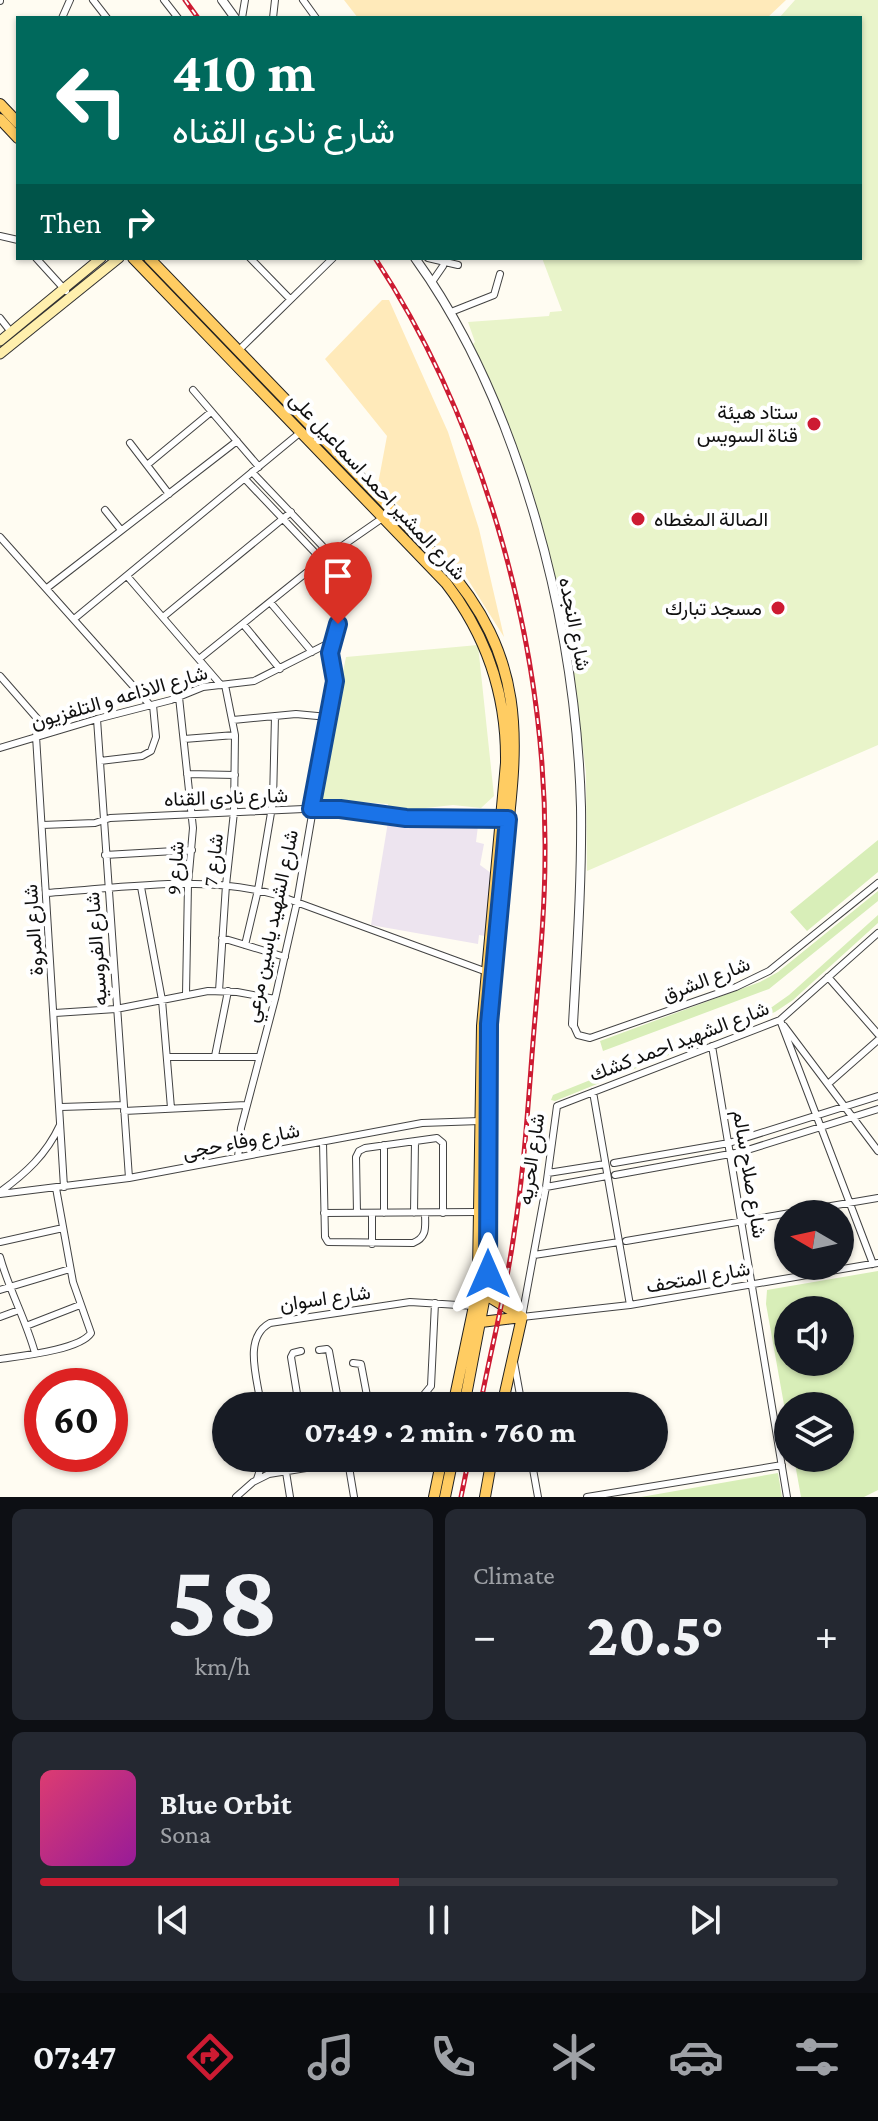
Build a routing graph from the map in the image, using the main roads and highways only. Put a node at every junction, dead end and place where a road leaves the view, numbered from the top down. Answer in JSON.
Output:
{"nodes":[{"id":1,"x":0,"y":104,"type":"edge"},
{"id":2,"x":16,"y":117,"type":"edge"},
{"id":3,"x":0,"y":119,"type":"edge"},
{"id":4,"x":16,"y":136,"type":"edge"},
{"id":5,"x":99,"y":260,"type":"edge"},
{"id":6,"x":116,"y":260,"type":"edge"},
{"id":7,"x":135,"y":260,"type":"edge"},
{"id":8,"x":151,"y":260,"type":"edge"},
{"id":9,"x":68,"y":292,"type":"junction"},
{"id":10,"x":202,"y":321,"type":"junction"},
{"id":11,"x":6,"y":339,"type":"edge"},
{"id":12,"x":0,"y":354,"type":"edge"},
{"id":13,"x":461,"y":594,"type":"junction"},
{"id":14,"x":493,"y":931,"type":"junction"},
{"id":15,"x":485,"y":1042,"type":"junction"},
{"id":16,"x":484,"y":1122,"type":"junction"},
{"id":17,"x":486,"y":1295,"type":"junction"},
{"id":18,"x":522,"y":1317,"type":"junction"},
{"id":19,"x":481,"y":1322,"type":"junction"},
{"id":20,"x":456,"y":1392,"type":"edge"},
{"id":21,"x":467,"y":1392,"type":"edge"},
{"id":22,"x":505,"y":1392,"type":"edge"},
{"id":23,"x":439,"y":1472,"type":"edge"},
{"id":24,"x":450,"y":1472,"type":"edge"},
{"id":25,"x":490,"y":1472,"type":"edge"},
{"id":26,"x":434,"y":1497,"type":"edge"},
{"id":27,"x":445,"y":1497,"type":"edge"},
{"id":28,"x":485,"y":1497,"type":"edge"}],
"edges":[{"from":1,"to":2,"type":"main road"},
{"from":3,"to":4,"type":"main road"},
{"from":5,"to":9,"type":"main road"},
{"from":6,"to":9,"type":"main road"},
{"from":7,"to":10,"type":"main road","name":"شارع المشير احمد اسماعيل على"},
{"from":8,"to":10,"type":"main road","name":"شارع المشير احمد اسماعيل على"},
{"from":9,"to":11,"type":"main road"},
{"from":10,"to":13,"type":"main road","name":"شارع المشير احمد اسماعيل على"},
{"from":10,"to":13,"type":"main road","name":"شارع المشير احمد اسماعيل على"},
{"from":11,"to":12,"type":"main road"},
{"from":13,"to":14,"type":"main road","name":"شارع المشير احمد اسماعيل على"},
{"from":14,"to":15,"type":"main road","name":"شارع المشير احمد اسماعيل على"},
{"from":14,"to":15,"type":"main road","name":"شارع المشير احمد اسماعيل على"},
{"from":15,"to":16,"type":"main road","name":"شارع المشير احمد اسماعيل على"},
{"from":16,"to":17,"type":"main road","name":"شارع المشير احمد اسماعيل على"},
{"from":16,"to":20,"type":"main road","name":"شارع المشير احمد اسماعيل على"},
{"from":17,"to":18,"type":"main road"},
{"from":17,"to":19,"type":"main road","name":"شارع المشير احمد اسماعيل على"},
{"from":18,"to":19,"type":"main road"},
{"from":18,"to":22,"type":"main road","name":"شارع الحريه"},
{"from":19,"to":21,"type":"main road","name":"شارع المشير احمد اسماعيل على"},
{"from":23,"to":26,"type":"main road"},
{"from":24,"to":27,"type":"main road"},
{"from":25,"to":28,"type":"main road"}]}
